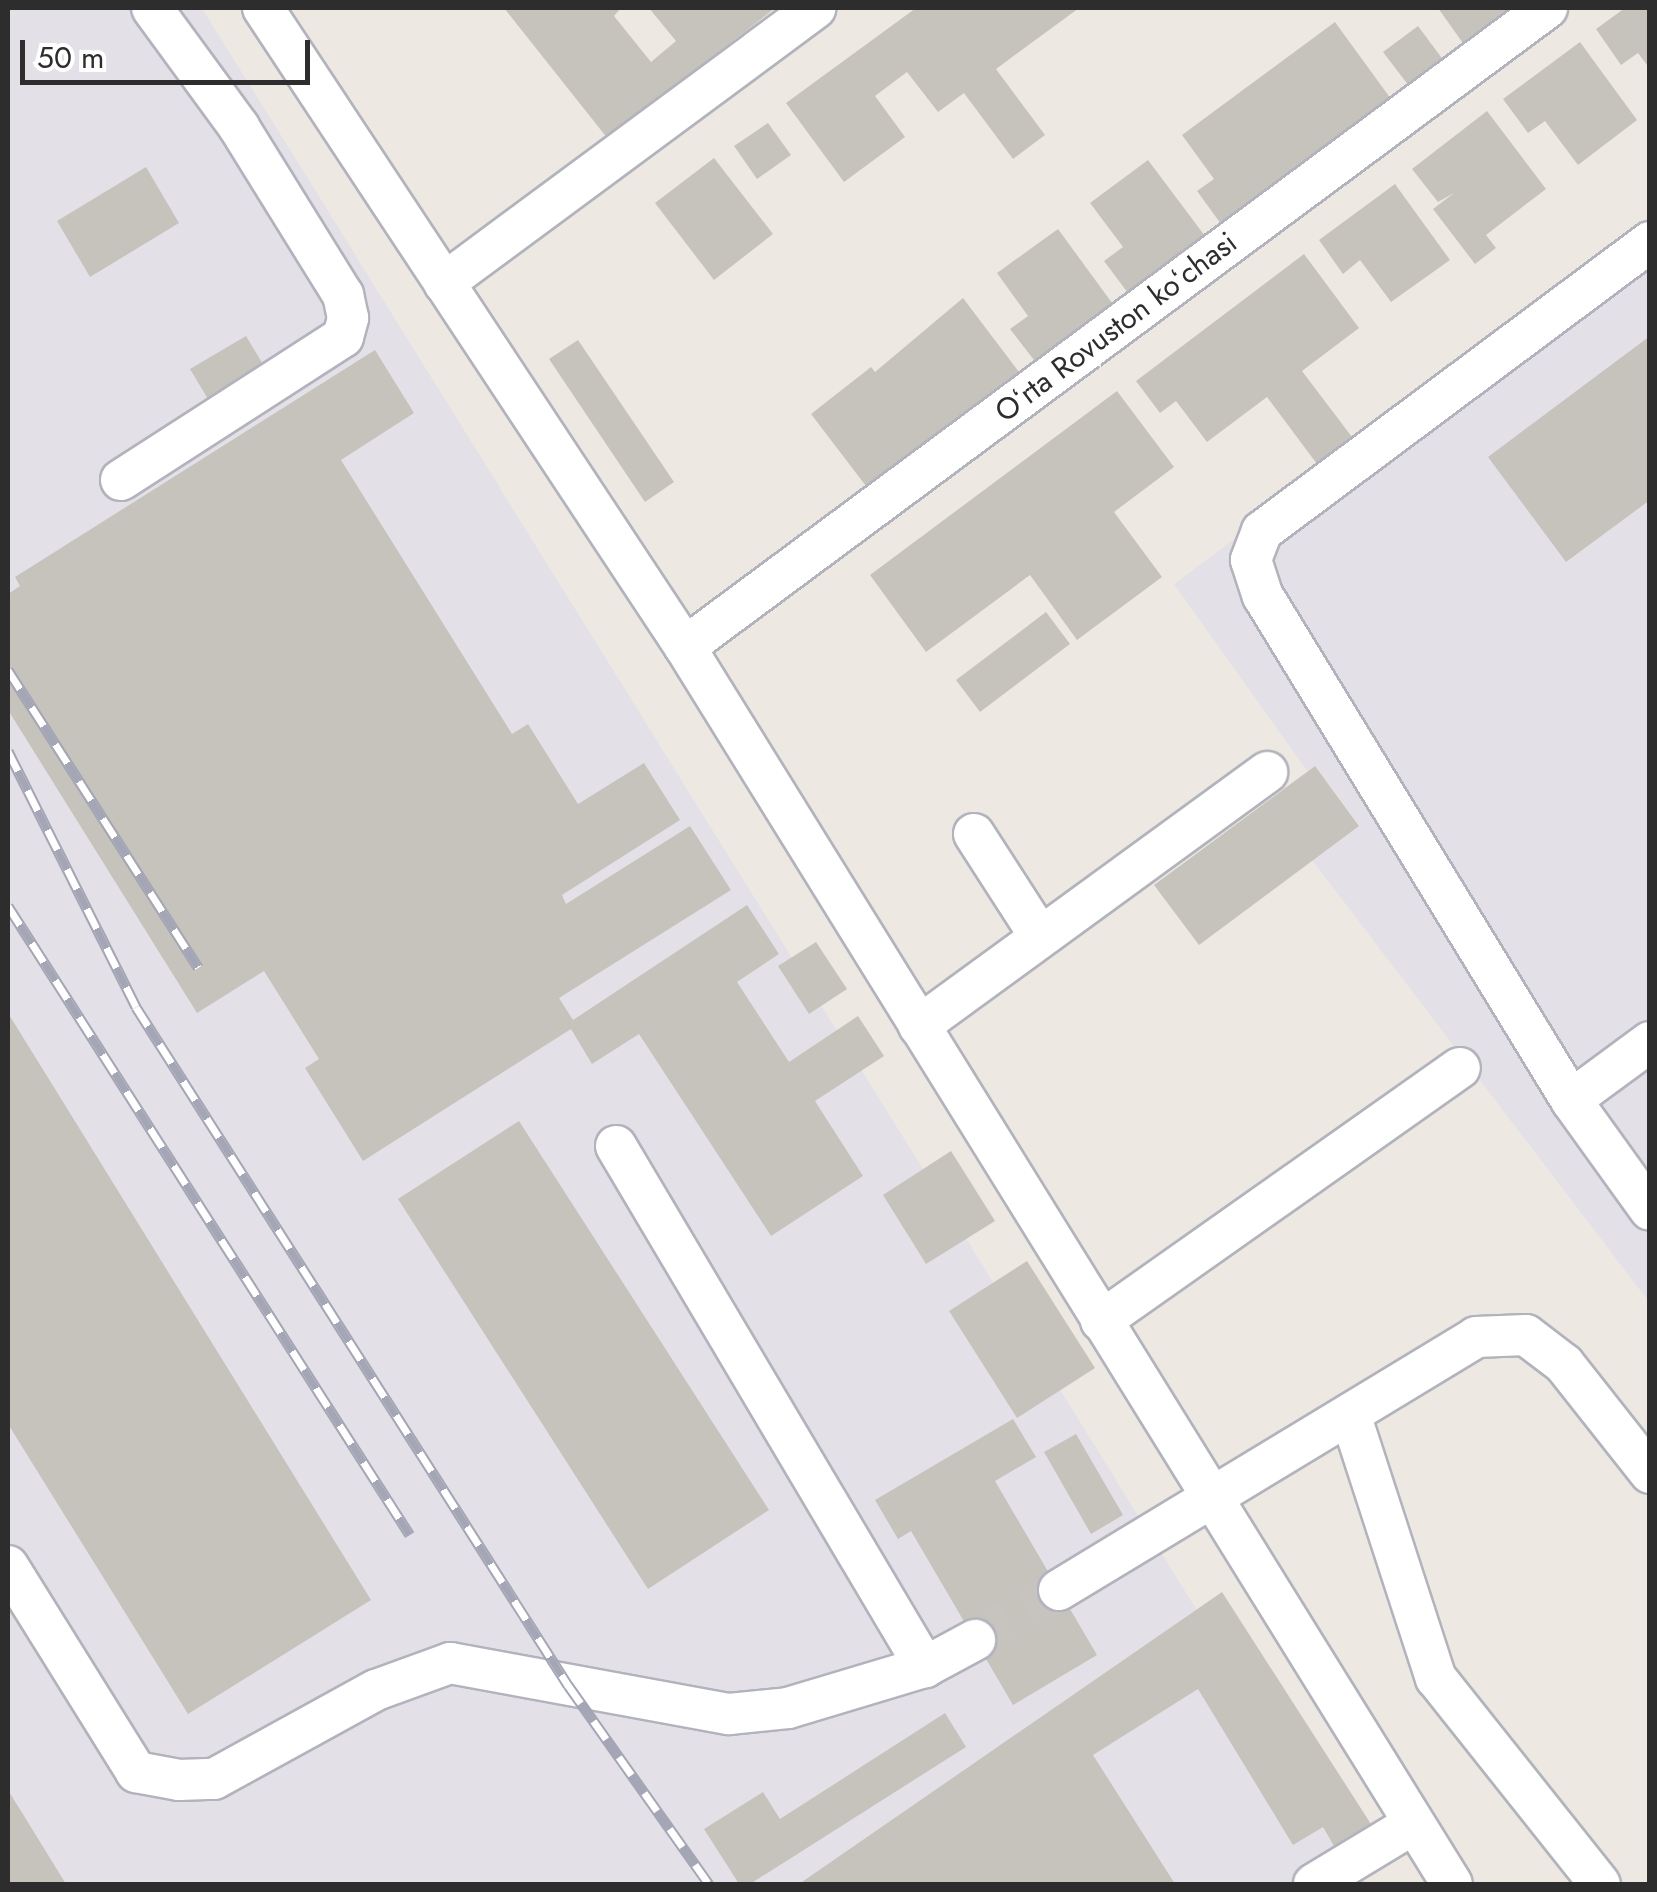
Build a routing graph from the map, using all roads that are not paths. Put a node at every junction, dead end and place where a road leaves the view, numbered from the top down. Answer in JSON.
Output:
{"nodes":[{"id":1,"x":152,"y":8,"type":"edge"},
{"id":2,"x":263,"y":8,"type":"edge"},
{"id":3,"x":814,"y":8,"type":"edge"},
{"id":4,"x":1548,"y":8,"type":"edge"},
{"id":5,"x":1650,"y":242,"type":"edge"},
{"id":6,"x":444,"y":283,"type":"junction"},
{"id":7,"x":121,"y":480,"type":"dead end"},
{"id":8,"x":685,"y":647,"type":"junction"},
{"id":9,"x":1267,"y":772,"type":"dead end"},
{"id":10,"x":974,"y":834,"type":"dead end"},
{"id":11,"x":1039,"y":935,"type":"junction"},
{"id":12,"x":899,"y":1017,"type":"junction"},
{"id":13,"x":1650,"y":1042,"type":"edge"},
{"id":14,"x":1460,"y":1068,"type":"dead end"},
{"id":15,"x":1571,"y":1100,"type":"junction"},
{"id":16,"x":616,"y":1146,"type":"dead end"},
{"id":17,"x":1650,"y":1210,"type":"edge"},
{"id":18,"x":1101,"y":1321,"type":"junction"},
{"id":19,"x":1350,"y":1414,"type":"junction"},
{"id":20,"x":1650,"y":1473,"type":"edge"},
{"id":21,"x":1214,"y":1496,"type":"junction"},
{"id":22,"x":8,"y":1566,"type":"edge"},
{"id":23,"x":1059,"y":1590,"type":"tunnel mouth"},
{"id":24,"x":975,"y":1640,"type":"tunnel mouth"},
{"id":25,"x":925,"y":1668,"type":"junction"},
{"id":26,"x":1413,"y":1824,"type":"junction"},
{"id":27,"x":1314,"y":1884,"type":"edge"},
{"id":28,"x":1452,"y":1884,"type":"edge"},
{"id":29,"x":1600,"y":1884,"type":"edge"}],
"edges":[{"from":1,"to":7,"type":"street"},
{"from":2,"to":6,"type":"street"},
{"from":3,"to":6,"type":"street"},
{"from":4,"to":8,"type":"street","name":"Oʻrta Rovuston koʻchasi"},
{"from":5,"to":15,"type":"street"},
{"from":6,"to":8,"type":"street"},
{"from":8,"to":12,"type":"street"},
{"from":9,"to":11,"type":"street"},
{"from":10,"to":11,"type":"street"},
{"from":11,"to":12,"type":"street"},
{"from":12,"to":18,"type":"street"},
{"from":13,"to":15,"type":"street"},
{"from":14,"to":18,"type":"street"},
{"from":15,"to":17,"type":"street"},
{"from":16,"to":25,"type":"street"},
{"from":18,"to":21,"type":"street"},
{"from":19,"to":20,"type":"street"},
{"from":19,"to":21,"type":"street"},
{"from":19,"to":29,"type":"street"},
{"from":21,"to":23,"type":"street"},
{"from":21,"to":26,"type":"street"},
{"from":22,"to":25,"type":"street"},
{"from":24,"to":25,"type":"street"},
{"from":26,"to":27,"type":"street"},
{"from":26,"to":28,"type":"street"}]}
